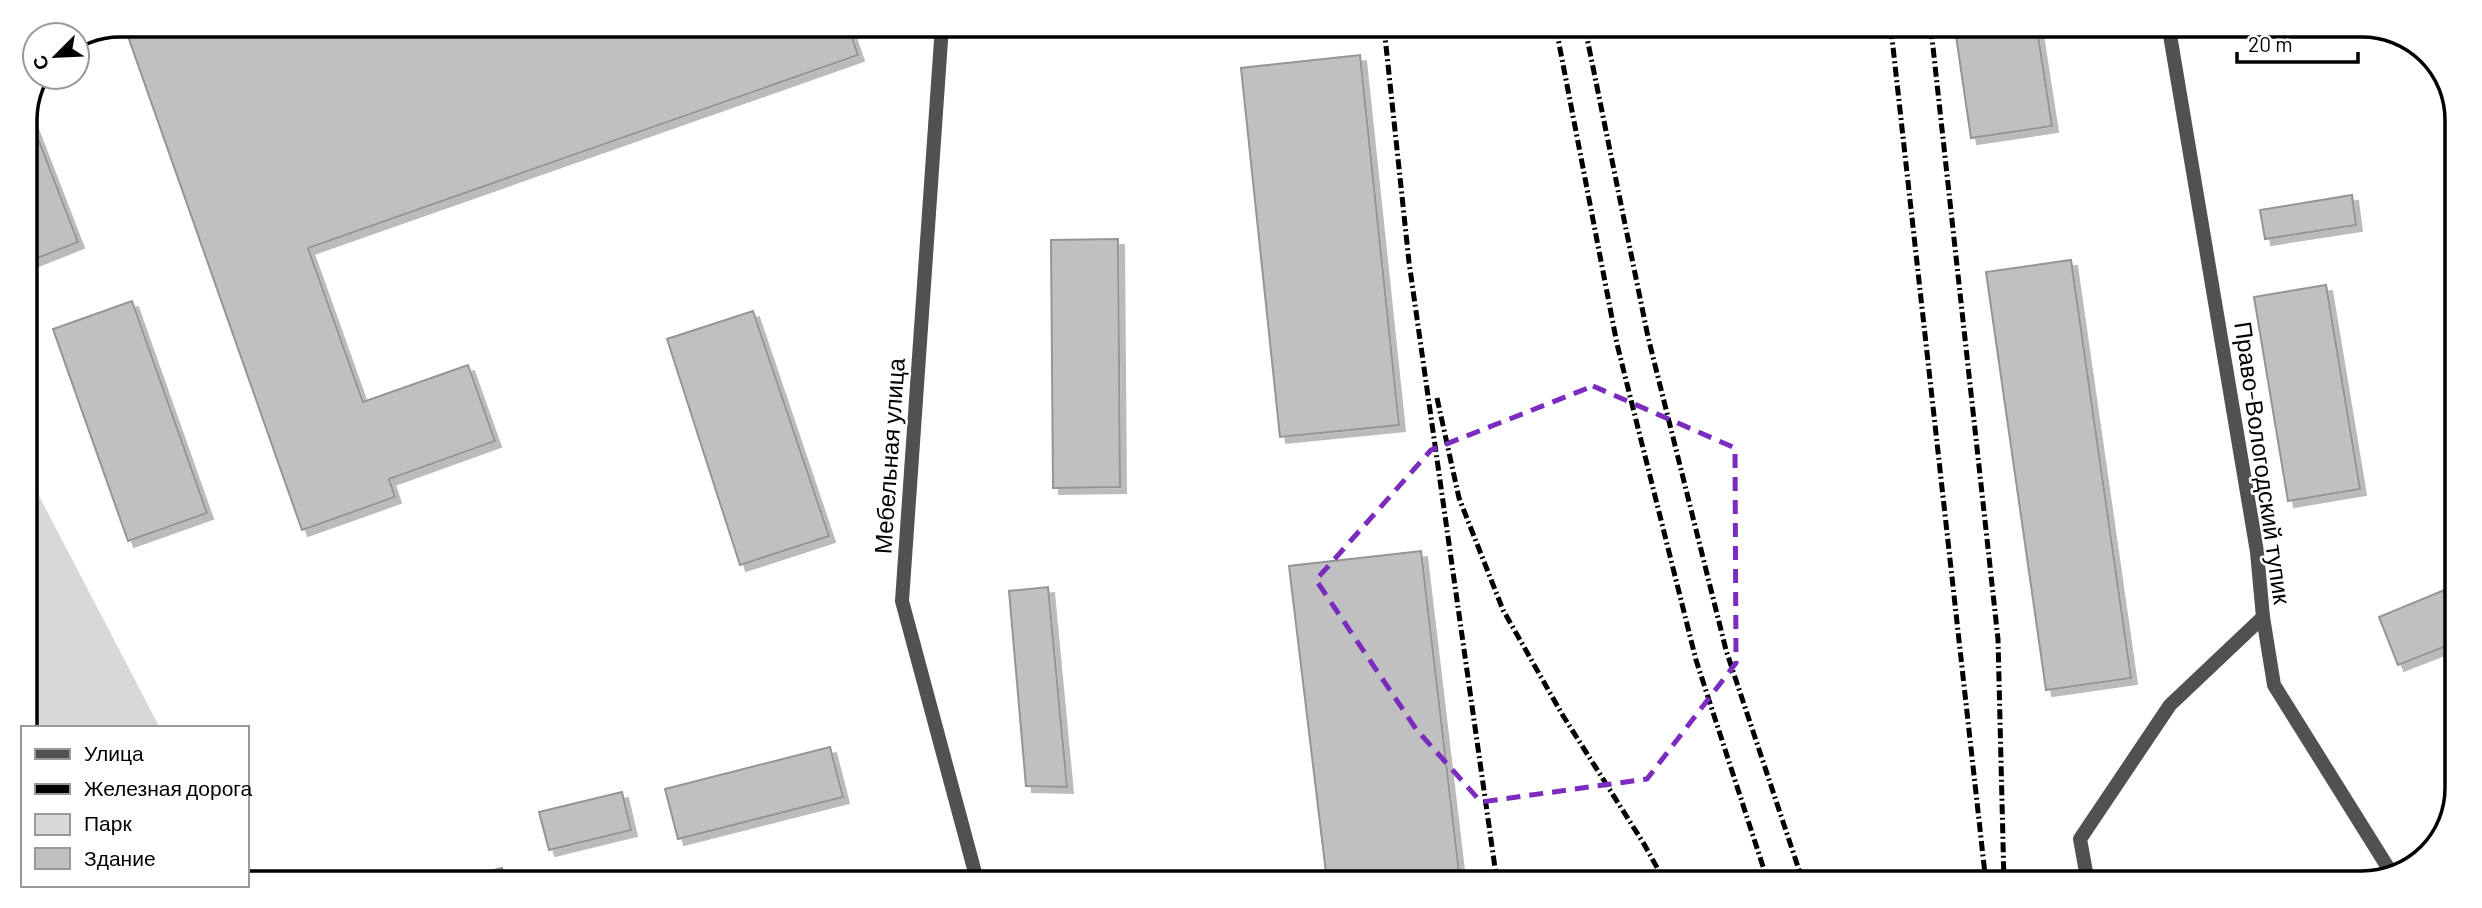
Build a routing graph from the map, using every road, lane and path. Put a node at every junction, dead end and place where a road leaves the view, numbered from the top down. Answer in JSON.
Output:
{"nodes":[{"id":1,"x":941,"y":37,"type":"edge"},
{"id":2,"x":2170,"y":37,"type":"edge"},
{"id":3,"x":2263,"y":617,"type":"junction"},
{"id":4,"x":2388,"y":867,"type":"edge"},
{"id":5,"x":974,"y":871,"type":"edge"},
{"id":6,"x":2086,"y":871,"type":"edge"}],
"edges":[{"from":1,"to":5,"type":"street","name":"Мебельная улица"},
{"from":2,"to":3,"type":"street","name":"Право-Вологодский тупик"},
{"from":3,"to":4,"type":"street"},
{"from":3,"to":6,"type":"street","name":"Право-Вологодский тупик"}]}
